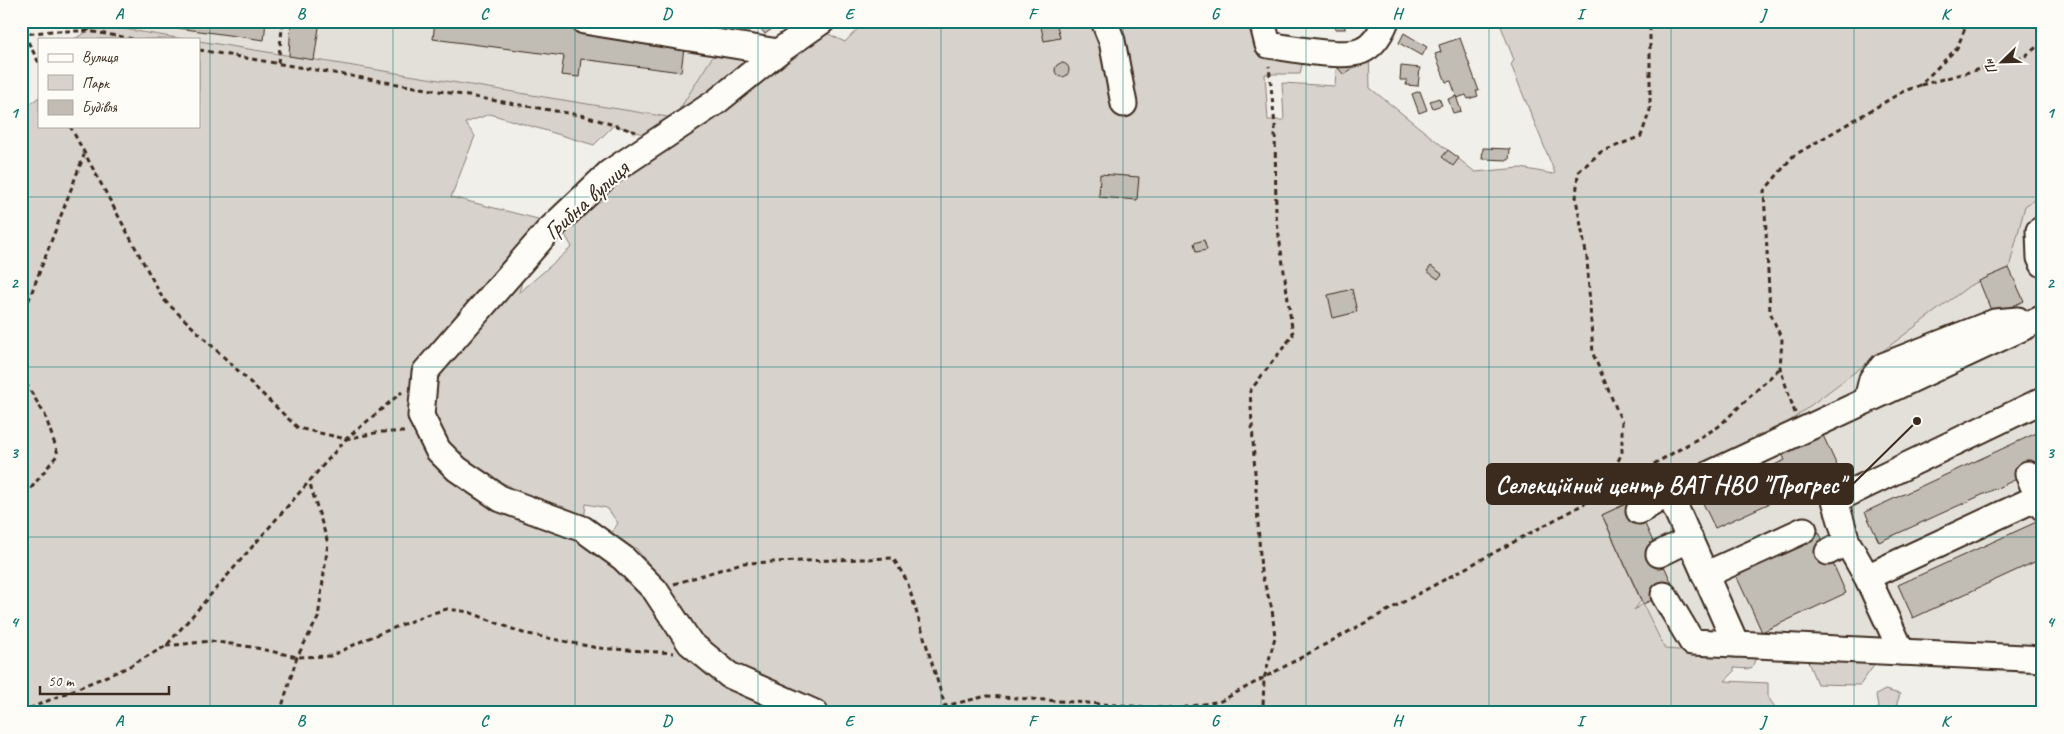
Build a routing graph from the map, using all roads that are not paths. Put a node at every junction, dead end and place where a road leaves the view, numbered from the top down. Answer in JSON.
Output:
{"nodes":[{"id":1,"x":584,"y":21,"type":"edge"},
{"id":2,"x":822,"y":21,"type":"edge"},
{"id":3,"x":1104,"y":21,"type":"edge"},
{"id":4,"x":1386,"y":21,"type":"edge"},
{"id":5,"x":1265,"y":33,"type":"edge"},
{"id":6,"x":778,"y":52,"type":"junction"},
{"id":7,"x":1124,"y":104,"type":"dead end"},
{"id":8,"x":2043,"y":229,"type":"edge"},
{"id":9,"x":2043,"y":264,"type":"edge"},
{"id":10,"x":2043,"y":318,"type":"edge"},
{"id":11,"x":2043,"y":400,"type":"edge"},
{"id":12,"x":2028,"y":474,"type":"dead end"},
{"id":13,"x":1669,"y":493,"type":"junction"},
{"id":14,"x":2041,"y":500,"type":"edge"},
{"id":15,"x":1639,"y":511,"type":"dead end"},
{"id":16,"x":1804,"y":530,"type":"dead end"},
{"id":17,"x":1690,"y":539,"type":"junction"},
{"id":18,"x":1658,"y":554,"type":"dead end"},
{"id":19,"x":1706,"y":575,"type":"junction"},
{"id":20,"x":1867,"y":577,"type":"junction"},
{"id":21,"x":1664,"y":594,"type":"dead end"},
{"id":22,"x":1736,"y":644,"type":"junction"},
{"id":23,"x":1902,"y":652,"type":"junction"},
{"id":24,"x":2043,"y":659,"type":"edge"},
{"id":25,"x":815,"y":713,"type":"edge"}],
"edges":[{"from":1,"to":6,"type":"street"},
{"from":2,"to":6,"type":"street","name":"Грибна вулиця"},
{"from":3,"to":7,"type":"street"},
{"from":4,"to":5,"type":"street"},
{"from":6,"to":25,"type":"street","name":"Грибна вулиця"},
{"from":8,"to":9,"type":"street"},
{"from":10,"to":13,"type":"street"},
{"from":11,"to":20,"type":"street"},
{"from":12,"to":14,"type":"street"},
{"from":13,"to":15,"type":"street"},
{"from":13,"to":17,"type":"street"},
{"from":14,"to":20,"type":"street"},
{"from":16,"to":19,"type":"street"},
{"from":17,"to":18,"type":"street"},
{"from":17,"to":19,"type":"street"},
{"from":19,"to":22,"type":"street"},
{"from":20,"to":23,"type":"street"},
{"from":21,"to":22,"type":"street"},
{"from":22,"to":23,"type":"street"},
{"from":23,"to":24,"type":"street"}]}
